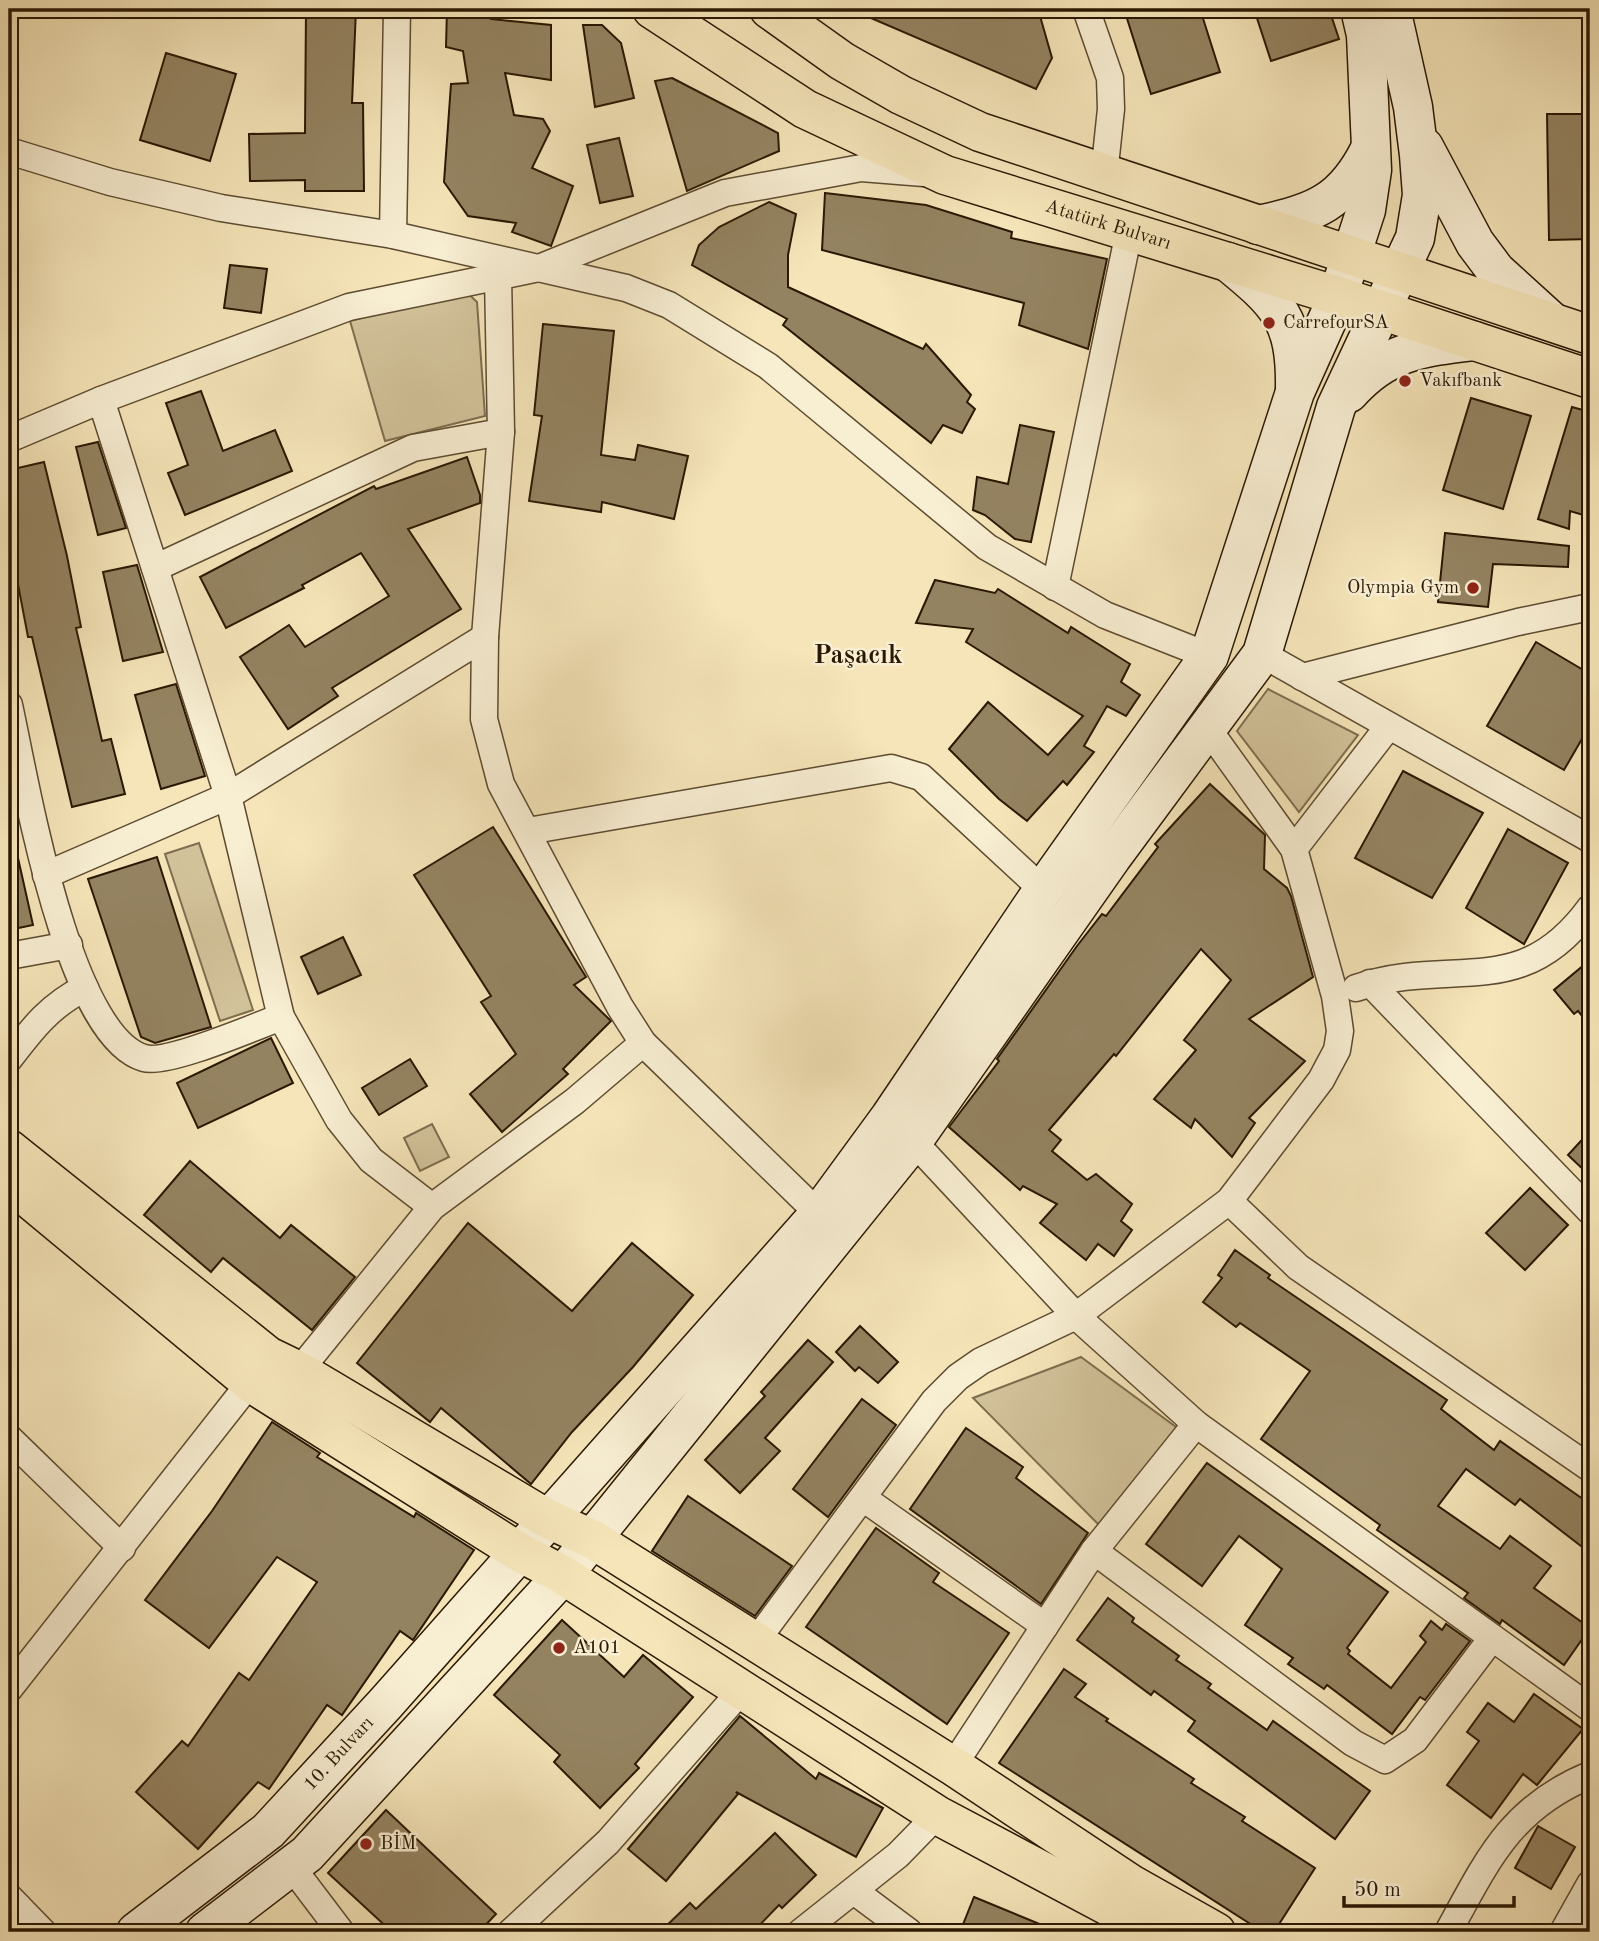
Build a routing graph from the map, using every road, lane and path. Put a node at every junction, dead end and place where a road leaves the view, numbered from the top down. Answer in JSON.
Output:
{"nodes":[{"id":1,"x":397,"y":9,"type":"edge"},
{"id":2,"x":652,"y":9,"type":"edge"},
{"id":3,"x":1086,"y":9,"type":"edge"},
{"id":4,"x":1360,"y":9,"type":"edge"},
{"id":5,"x":1391,"y":9,"type":"edge"},
{"id":6,"x":790,"y":16,"type":"edge"},
{"id":7,"x":1416,"y":131,"type":"junction"},
{"id":8,"x":1371,"y":147,"type":"junction"},
{"id":9,"x":9,"y":151,"type":"edge"},
{"id":10,"x":945,"y":175,"type":"junction"},
{"id":11,"x":1104,"y":175,"type":"junction"},
{"id":12,"x":1258,"y":225,"type":"junction"},
{"id":13,"x":1129,"y":232,"type":"junction"},
{"id":14,"x":393,"y":235,"type":"junction"},
{"id":15,"x":1352,"y":254,"type":"junction"},
{"id":16,"x":1228,"y":262,"type":"junction"},
{"id":17,"x":539,"y":268,"type":"junction"},
{"id":18,"x":1402,"y":273,"type":"junction"},
{"id":19,"x":498,"y":276,"type":"junction"},
{"id":20,"x":1338,"y":296,"type":"junction"},
{"id":21,"x":1383,"y":311,"type":"junction"},
{"id":22,"x":1551,"y":321,"type":"junction"},
{"id":23,"x":1590,"y":334,"type":"edge"},
{"id":24,"x":1474,"y":341,"type":"junction"},
{"id":25,"x":1590,"y":379,"type":"edge"},
{"id":26,"x":1295,"y":392,"type":"junction"},
{"id":27,"x":101,"y":400,"type":"junction"},
{"id":28,"x":1336,"y":407,"type":"junction"},
{"id":29,"x":501,"y":432,"type":"junction"},
{"id":30,"x":9,"y":439,"type":"edge"},
{"id":31,"x":155,"y":568,"type":"junction"},
{"id":32,"x":1055,"y":587,"type":"junction"},
{"id":33,"x":1590,"y":607,"type":"edge"},
{"id":34,"x":485,"y":638,"type":"junction"},
{"id":35,"x":1262,"y":654,"type":"junction"},
{"id":36,"x":1209,"y":656,"type":"junction"},
{"id":37,"x":1302,"y":677,"type":"junction"},
{"id":38,"x":9,"y":705,"type":"edge"},
{"id":39,"x":1388,"y":727,"type":"junction"},
{"id":40,"x":1208,"y":729,"type":"junction"},
{"id":41,"x":17,"y":777,"type":"edge"},
{"id":42,"x":229,"y":796,"type":"junction"},
{"id":43,"x":527,"y":831,"type":"junction"},
{"id":44,"x":1590,"y":839,"type":"edge"},
{"id":45,"x":1294,"y":849,"type":"junction"},
{"id":46,"x":46,"y":876,"type":"junction"},
{"id":47,"x":1043,"y":890,"type":"junction"},
{"id":48,"x":1590,"y":908,"type":"edge"},
{"id":49,"x":1582,"y":937,"type":"edge"},
{"id":50,"x":69,"y":945,"type":"junction"},
{"id":51,"x":9,"y":956,"type":"edge"},
{"id":52,"x":1370,"y":983,"type":"junction"},
{"id":53,"x":85,"y":988,"type":"junction"},
{"id":54,"x":1335,"y":996,"type":"junction"},
{"id":55,"x":281,"y":1017,"type":"junction"},
{"id":56,"x":643,"y":1043,"type":"junction"},
{"id":57,"x":9,"y":1059,"type":"edge"},
{"id":58,"x":913,"y":1141,"type":"junction"},
{"id":59,"x":9,"y":1149,"type":"edge"},
{"id":60,"x":9,"y":1181,"type":"edge"},
{"id":61,"x":1229,"y":1201,"type":"junction"},
{"id":62,"x":432,"y":1208,"type":"junction"},
{"id":63,"x":1590,"y":1211,"type":"edge"},
{"id":64,"x":819,"y":1213,"type":"junction"},
{"id":65,"x":1076,"y":1316,"type":"junction"},
{"id":66,"x":273,"y":1370,"type":"junction"},
{"id":67,"x":1196,"y":1424,"type":"junction"},
{"id":68,"x":9,"y":1438,"type":"edge"},
{"id":69,"x":1590,"y":1468,"type":"edge"},
{"id":70,"x":863,"y":1499,"type":"junction"},
{"id":71,"x":547,"y":1518,"type":"junction"},
{"id":72,"x":592,"y":1539,"type":"junction"},
{"id":73,"x":122,"y":1548,"type":"junction"},
{"id":74,"x":1094,"y":1551,"type":"junction"},
{"id":75,"x":519,"y":1552,"type":"junction"},
{"id":76,"x":563,"y":1575,"type":"junction"},
{"id":77,"x":1045,"y":1626,"type":"junction"},
{"id":78,"x":1492,"y":1638,"type":"junction"},
{"id":79,"x":756,"y":1641,"type":"junction"},
{"id":80,"x":9,"y":1688,"type":"edge"},
{"id":81,"x":740,"y":1692,"type":"junction"},
{"id":82,"x":1590,"y":1708,"type":"edge"},
{"id":83,"x":953,"y":1766,"type":"junction"},
{"id":84,"x":1590,"y":1775,"type":"edge"},
{"id":85,"x":937,"y":1815,"type":"junction"},
{"id":86,"x":291,"y":1866,"type":"junction"},
{"id":87,"x":1590,"y":1884,"type":"edge"},
{"id":88,"x":854,"y":1891,"type":"junction"},
{"id":89,"x":9,"y":1897,"type":"edge"},
{"id":90,"x":43,"y":1932,"type":"edge"},
{"id":91,"x":136,"y":1932,"type":"edge"},
{"id":92,"x":205,"y":1932,"type":"edge"},
{"id":93,"x":341,"y":1932,"type":"edge"},
{"id":94,"x":511,"y":1932,"type":"edge"},
{"id":95,"x":801,"y":1932,"type":"edge"},
{"id":96,"x":909,"y":1932,"type":"edge"},
{"id":97,"x":1157,"y":1932,"type":"edge"},
{"id":98,"x":1216,"y":1932,"type":"edge"},
{"id":99,"x":1448,"y":1932,"type":"edge"},
{"id":100,"x":1563,"y":1932,"type":"edge"}],
"edges":[{"from":1,"to":14,"type":"street"},
{"from":2,"to":10,"type":"main road","name":"Atatürk Bulvarı"},
{"from":3,"to":11,"type":"street"},
{"from":4,"to":8,"type":"main road"},
{"from":5,"to":7,"type":"main road"},
{"from":6,"to":11,"type":"main road"},
{"from":7,"to":18,"type":"main road"},
{"from":7,"to":22,"type":"main road"},
{"from":8,"to":12,"type":"main road"},
{"from":8,"to":15,"type":"main road"},
{"from":9,"to":14,"type":"street"},
{"from":10,"to":13,"type":"main road","name":"Atatürk Bulvarı"},
{"from":10,"to":17,"type":"street"},
{"from":11,"to":12,"type":"main road"},
{"from":12,"to":15,"type":"main road"},
{"from":13,"to":16,"type":"main road","name":"Atatürk Bulvarı"},
{"from":13,"to":32,"type":"street"},
{"from":14,"to":17,"type":"street"},
{"from":15,"to":18,"type":"main road"},
{"from":15,"to":20,"type":"main road"},
{"from":16,"to":20,"type":"main road","name":"Atatürk Bulvarı"},
{"from":16,"to":26,"type":"main road"},
{"from":17,"to":19,"type":"street"},
{"from":17,"to":32,"type":"street"},
{"from":18,"to":21,"type":"main road"},
{"from":18,"to":22,"type":"main road"},
{"from":19,"to":27,"type":"street"},
{"from":19,"to":29,"type":"street"},
{"from":20,"to":21,"type":"main road","name":"Atatürk Bulvarı"},
{"from":20,"to":26,"type":"main road"},
{"from":21,"to":24,"type":"main road","name":"Atatürk Bulvarı"},
{"from":21,"to":28,"type":"main road"},
{"from":22,"to":23,"type":"main road"},
{"from":24,"to":25,"type":"main road","name":"Atatürk Bulvarı"},
{"from":24,"to":28,"type":"main road"},
{"from":26,"to":36,"type":"main road","name":"10. Bulvarı"},
{"from":27,"to":30,"type":"street"},
{"from":27,"to":31,"type":"street"},
{"from":28,"to":35,"type":"main road"},
{"from":29,"to":31,"type":"street"},
{"from":29,"to":34,"type":"street"},
{"from":31,"to":42,"type":"street"},
{"from":32,"to":36,"type":"street"},
{"from":33,"to":37,"type":"street"},
{"from":34,"to":42,"type":"street"},
{"from":34,"to":43,"type":"street"},
{"from":35,"to":37,"type":"street"},
{"from":35,"to":40,"type":"main road"},
{"from":36,"to":47,"type":"main road","name":"10. Bulvarı"},
{"from":37,"to":39,"type":"street"},
{"from":38,"to":41,"type":"street"},
{"from":39,"to":44,"type":"street"},
{"from":39,"to":45,"type":"street"},
{"from":40,"to":45,"type":"street"},
{"from":40,"to":58,"type":"main road"},
{"from":41,"to":46,"type":"street"},
{"from":42,"to":46,"type":"street"},
{"from":42,"to":55,"type":"street"},
{"from":43,"to":47,"type":"street"},
{"from":43,"to":56,"type":"street"},
{"from":45,"to":54,"type":"street"},
{"from":46,"to":50,"type":"street"},
{"from":47,"to":64,"type":"main road","name":"10. Bulvarı"},
{"from":48,"to":49,"type":"street"},
{"from":49,"to":52,"type":"street"},
{"from":50,"to":51,"type":"street"},
{"from":50,"to":53,"type":"street"},
{"from":52,"to":54,"type":"street"},
{"from":52,"to":63,"type":"street"},
{"from":53,"to":55,"type":"street"},
{"from":53,"to":57,"type":"street"},
{"from":54,"to":61,"type":"street"},
{"from":55,"to":62,"type":"street"},
{"from":56,"to":62,"type":"street"},
{"from":56,"to":64,"type":"street"},
{"from":58,"to":65,"type":"street"},
{"from":58,"to":72,"type":"main road"},
{"from":59,"to":66,"type":"main road"},
{"from":60,"to":66,"type":"main road"},
{"from":61,"to":65,"type":"street"},
{"from":61,"to":69,"type":"street"},
{"from":62,"to":66,"type":"street"},
{"from":64,"to":71,"type":"main road","name":"10. Bulvarı"},
{"from":65,"to":67,"type":"street"},
{"from":65,"to":70,"type":"street"},
{"from":66,"to":71,"type":"main road"},
{"from":66,"to":73,"type":"street"},
{"from":66,"to":75,"type":"main road"},
{"from":67,"to":74,"type":"street"},
{"from":67,"to":78,"type":"street"},
{"from":68,"to":73,"type":"street"},
{"from":70,"to":77,"type":"street"},
{"from":70,"to":79,"type":"street"},
{"from":71,"to":72,"type":"main road"},
{"from":71,"to":75,"type":"main road","name":"10. Bulvarı"},
{"from":72,"to":76,"type":"main road"},
{"from":72,"to":79,"type":"main road"},
{"from":73,"to":80,"type":"street"},
{"from":74,"to":77,"type":"street"},
{"from":74,"to":78,"type":"street"},
{"from":75,"to":76,"type":"main road"},
{"from":75,"to":91,"type":"main road","name":"10. Bulvarı"},
{"from":76,"to":81,"type":"main road"},
{"from":76,"to":86,"type":"main road"},
{"from":77,"to":83,"type":"street"},
{"from":78,"to":82,"type":"street"},
{"from":79,"to":83,"type":"main road"},
{"from":81,"to":85,"type":"main road"},
{"from":81,"to":94,"type":"street"},
{"from":83,"to":98,"type":"main road"},
{"from":84,"to":99,"type":"street"},
{"from":85,"to":88,"type":"street"},
{"from":85,"to":97,"type":"main road"},
{"from":86,"to":92,"type":"main road"},
{"from":86,"to":93,"type":"street"},
{"from":87,"to":100,"type":"street"},
{"from":88,"to":95,"type":"street"},
{"from":88,"to":96,"type":"street"},
{"from":89,"to":90,"type":"street"}]}
